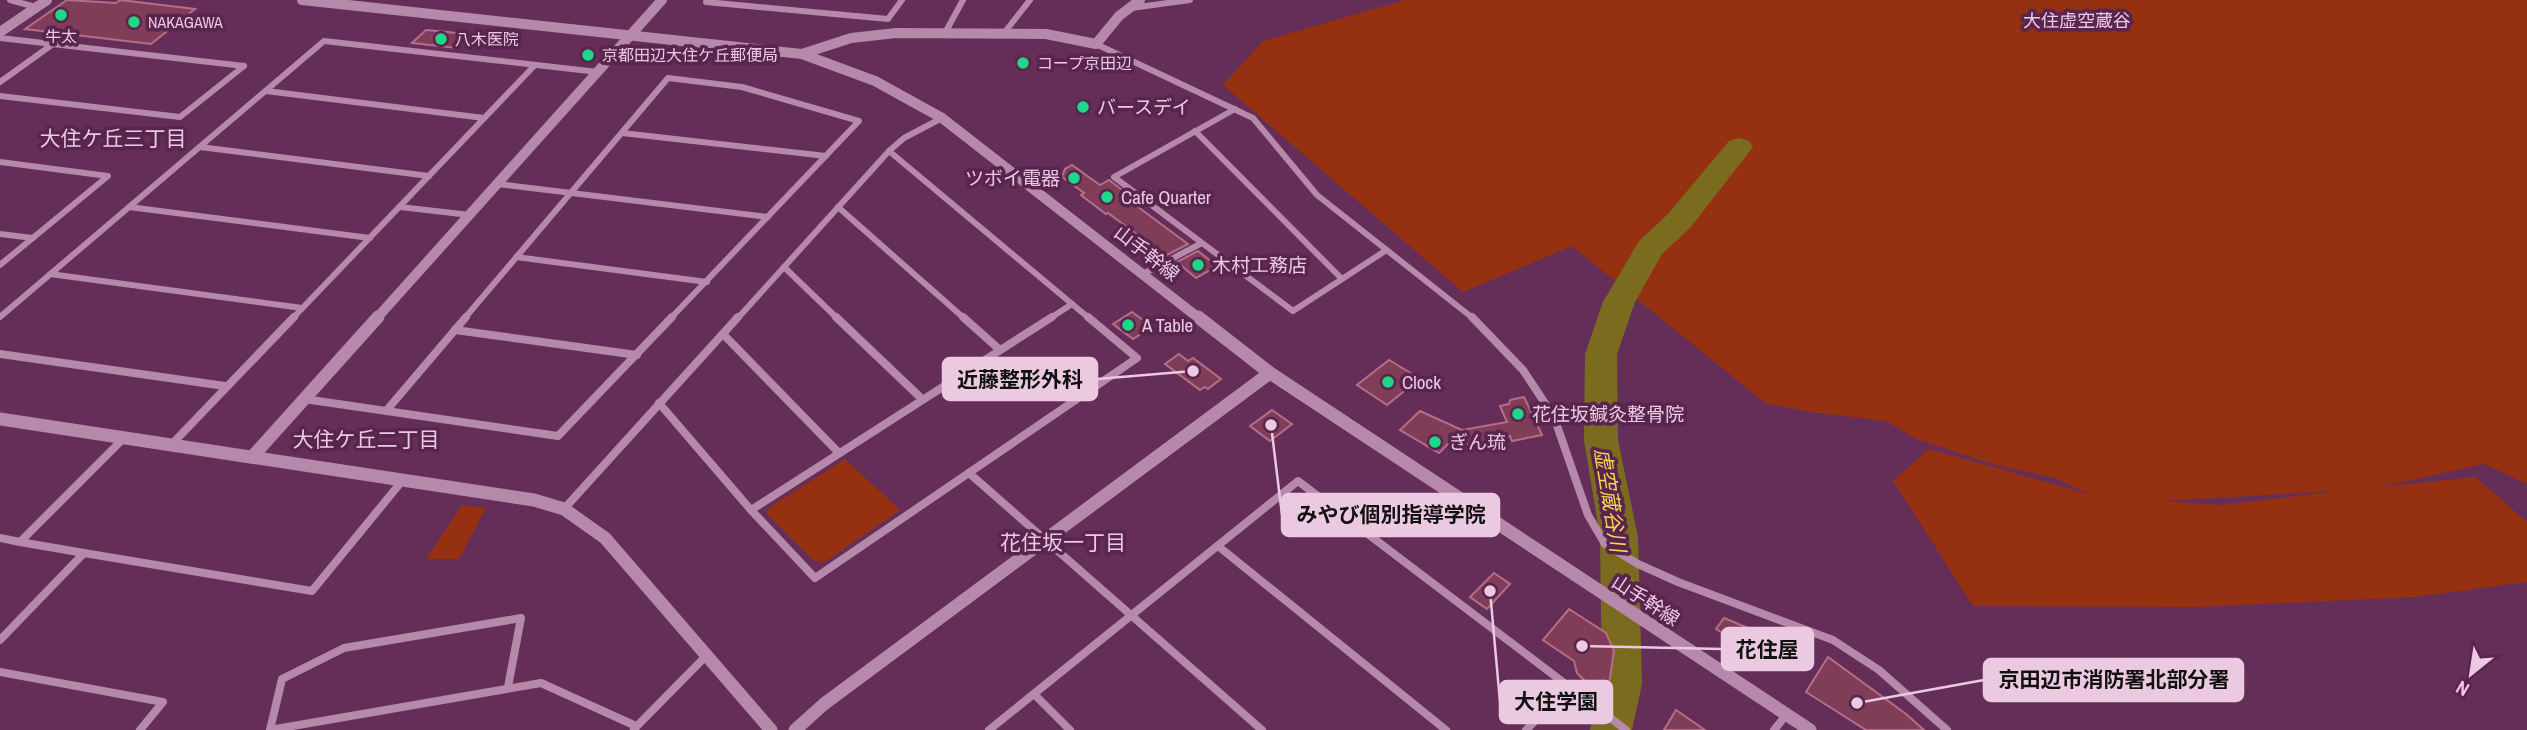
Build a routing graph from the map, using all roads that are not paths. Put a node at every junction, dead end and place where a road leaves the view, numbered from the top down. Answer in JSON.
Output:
{"nodes":[{"id":1,"x":10,"y":0,"type":"edge"},
{"id":2,"x":47,"y":0,"type":"edge"},
{"id":3,"x":302,"y":0,"type":"edge"},
{"id":4,"x":662,"y":0,"type":"edge"},
{"id":5,"x":707,"y":0,"type":"edge"},
{"id":6,"x":902,"y":0,"type":"edge"},
{"id":7,"x":963,"y":0,"type":"edge"},
{"id":8,"x":1030,"y":0,"type":"edge"},
{"id":9,"x":1140,"y":0,"type":"edge"},
{"id":10,"x":1190,"y":0,"type":"edge"},
{"id":11,"x":36,"y":7,"type":"junction"},
{"id":12,"x":1130,"y":8,"type":"junction"},
{"id":13,"x":0,"y":32,"type":"edge"},
{"id":14,"x":945,"y":33,"type":"junction"},
{"id":15,"x":1004,"y":33,"type":"junction"},
{"id":16,"x":632,"y":35,"type":"junction"},
{"id":17,"x":0,"y":38,"type":"edge"},
{"id":18,"x":53,"y":44,"type":"junction"},
{"id":19,"x":1096,"y":44,"type":"junction"},
{"id":20,"x":802,"y":54,"type":"junction"},
{"id":21,"x":535,"y":65,"type":"junction"},
{"id":22,"x":598,"y":72,"type":"junction"},
{"id":23,"x":0,"y":82,"type":"edge"},
{"id":24,"x":266,"y":91,"type":"junction"},
{"id":25,"x":0,"y":96,"type":"edge"},
{"id":26,"x":1235,"y":109,"type":"junction"},
{"id":27,"x":484,"y":118,"type":"junction"},
{"id":28,"x":943,"y":118,"type":"junction"},
{"id":29,"x":1195,"y":131,"type":"junction"},
{"id":30,"x":622,"y":133,"type":"junction"},
{"id":31,"x":200,"y":147,"type":"junction"},
{"id":32,"x":889,"y":151,"type":"junction"},
{"id":33,"x":826,"y":156,"type":"junction"},
{"id":34,"x":0,"y":162,"type":"edge"},
{"id":35,"x":429,"y":176,"type":"junction"},
{"id":36,"x":498,"y":184,"type":"junction"},
{"id":37,"x":571,"y":192,"type":"junction"},
{"id":38,"x":129,"y":207,"type":"junction"},
{"id":39,"x":400,"y":207,"type":"junction"},
{"id":40,"x":838,"y":207,"type":"junction"},
{"id":41,"x":470,"y":215,"type":"junction"},
{"id":42,"x":768,"y":217,"type":"junction"},
{"id":43,"x":0,"y":234,"type":"edge"},
{"id":44,"x":33,"y":238,"type":"junction"},
{"id":45,"x":370,"y":238,"type":"junction"},
{"id":46,"x":1200,"y":244,"type":"junction"},
{"id":47,"x":1385,"y":251,"type":"junction"},
{"id":48,"x":516,"y":257,"type":"junction"},
{"id":49,"x":0,"y":265,"type":"edge"},
{"id":50,"x":784,"y":267,"type":"junction"},
{"id":51,"x":50,"y":274,"type":"junction"},
{"id":52,"x":1143,"y":274,"type":"junction"},
{"id":53,"x":1341,"y":278,"type":"junction"},
{"id":54,"x":707,"y":282,"type":"junction"},
{"id":55,"x":1072,"y":304,"type":"junction"},
{"id":56,"x":302,"y":308,"type":"junction"},
{"id":57,"x":0,"y":317,"type":"edge"},
{"id":58,"x":455,"y":330,"type":"junction"},
{"id":59,"x":723,"y":334,"type":"junction"},
{"id":60,"x":1000,"y":350,"type":"junction"},
{"id":61,"x":0,"y":354,"type":"edge"},
{"id":62,"x":637,"y":355,"type":"junction"},
{"id":63,"x":1270,"y":373,"type":"junction"},
{"id":64,"x":225,"y":386,"type":"junction"},
{"id":65,"x":304,"y":399,"type":"junction"},
{"id":66,"x":922,"y":399,"type":"junction"},
{"id":67,"x":659,"y":403,"type":"junction"},
{"id":68,"x":386,"y":411,"type":"junction"},
{"id":69,"x":0,"y":419,"type":"edge"},
{"id":70,"x":125,"y":438,"type":"junction"},
{"id":71,"x":171,"y":444,"type":"junction"},
{"id":72,"x":839,"y":453,"type":"junction"},
{"id":73,"x":253,"y":456,"type":"junction"},
{"id":74,"x":969,"y":473,"type":"junction"},
{"id":75,"x":403,"y":480,"type":"junction"},
{"id":76,"x":564,"y":509,"type":"junction"},
{"id":77,"x":751,"y":510,"type":"junction"},
{"id":78,"x":0,"y":538,"type":"edge"},
{"id":79,"x":1043,"y":539,"type":"junction"},
{"id":80,"x":20,"y":542,"type":"junction"},
{"id":81,"x":1218,"y":546,"type":"junction"},
{"id":82,"x":83,"y":553,"type":"junction"},
{"id":83,"x":1131,"y":616,"type":"junction"},
{"id":84,"x":0,"y":640,"type":"edge"},
{"id":85,"x":706,"y":656,"type":"junction"},
{"id":86,"x":0,"y":672,"type":"edge"},
{"id":87,"x":509,"y":687,"type":"junction"},
{"id":88,"x":1569,"y":687,"type":"junction"},
{"id":89,"x":1034,"y":694,"type":"junction"},
{"id":90,"x":1787,"y":715,"type":"junction"},
{"id":91,"x":635,"y":728,"type":"edge"},
{"id":92,"x":140,"y":730,"type":"edge"},
{"id":93,"x":270,"y":730,"type":"edge"},
{"id":94,"x":771,"y":730,"type":"edge"},
{"id":95,"x":795,"y":730,"type":"edge"},
{"id":96,"x":989,"y":730,"type":"edge"},
{"id":97,"x":1070,"y":730,"type":"edge"},
{"id":98,"x":1262,"y":730,"type":"edge"},
{"id":99,"x":1446,"y":730,"type":"edge"},
{"id":100,"x":1525,"y":730,"type":"edge"},
{"id":101,"x":1626,"y":730,"type":"edge"},
{"id":102,"x":1774,"y":730,"type":"edge"},
{"id":103,"x":1810,"y":730,"type":"edge"},
{"id":104,"x":1947,"y":730,"type":"edge"}],
"edges":[{"from":1,"to":11,"type":"street"},
{"from":2,"to":11,"type":"street"},
{"from":3,"to":16,"type":"street","name":"山手幹線"},
{"from":4,"to":16,"type":"street"},
{"from":5,"to":6,"type":"street"},
{"from":7,"to":14,"type":"street"},
{"from":8,"to":15,"type":"street"},
{"from":9,"to":12,"type":"street"},
{"from":10,"to":12,"type":"street"},
{"from":11,"to":13,"type":"street"},
{"from":12,"to":19,"type":"street"},
{"from":14,"to":15,"type":"street"},
{"from":14,"to":20,"type":"street"},
{"from":15,"to":19,"type":"street"},
{"from":16,"to":20,"type":"street","name":"山手幹線"},
{"from":16,"to":22,"type":"street"},
{"from":17,"to":18,"type":"street"},
{"from":18,"to":23,"type":"street"},
{"from":18,"to":25,"type":"street"},
{"from":19,"to":26,"type":"street"},
{"from":20,"to":28,"type":"street","name":"山手幹線"},
{"from":21,"to":22,"type":"street"},
{"from":21,"to":24,"type":"street"},
{"from":21,"to":27,"type":"street"},
{"from":22,"to":36,"type":"street"},
{"from":24,"to":27,"type":"street"},
{"from":24,"to":31,"type":"street"},
{"from":26,"to":29,"type":"street"},
{"from":26,"to":47,"type":"street"},
{"from":27,"to":35,"type":"street"},
{"from":28,"to":32,"type":"street"},
{"from":28,"to":52,"type":"street","name":"山手幹線"},
{"from":29,"to":46,"type":"street"},
{"from":29,"to":53,"type":"street"},
{"from":30,"to":33,"type":"street"},
{"from":30,"to":33,"type":"street"},
{"from":30,"to":37,"type":"street"},
{"from":31,"to":35,"type":"street"},
{"from":31,"to":38,"type":"street"},
{"from":32,"to":40,"type":"street"},
{"from":32,"to":55,"type":"street"},
{"from":33,"to":42,"type":"street"},
{"from":34,"to":44,"type":"street"},
{"from":35,"to":39,"type":"street"},
{"from":36,"to":37,"type":"street"},
{"from":36,"to":41,"type":"street"},
{"from":37,"to":42,"type":"street"},
{"from":37,"to":48,"type":"street"},
{"from":38,"to":45,"type":"street"},
{"from":38,"to":51,"type":"street"},
{"from":39,"to":41,"type":"street"},
{"from":39,"to":45,"type":"street"},
{"from":40,"to":50,"type":"street"},
{"from":40,"to":60,"type":"street"},
{"from":41,"to":65,"type":"street"},
{"from":42,"to":54,"type":"street"},
{"from":43,"to":44,"type":"street"},
{"from":44,"to":49,"type":"street"},
{"from":45,"to":56,"type":"street"},
{"from":46,"to":52,"type":"street"},
{"from":46,"to":53,"type":"street"},
{"from":47,"to":53,"type":"street"},
{"from":47,"to":104,"type":"street"},
{"from":48,"to":54,"type":"street"},
{"from":48,"to":58,"type":"street"},
{"from":50,"to":59,"type":"street"},
{"from":50,"to":66,"type":"street"},
{"from":51,"to":56,"type":"street"},
{"from":51,"to":57,"type":"street"},
{"from":52,"to":63,"type":"street","name":"山手幹線"},
{"from":54,"to":62,"type":"street"},
{"from":55,"to":60,"type":"street"},
{"from":55,"to":74,"type":"street"},
{"from":56,"to":64,"type":"street"},
{"from":58,"to":62,"type":"street"},
{"from":58,"to":68,"type":"street"},
{"from":59,"to":67,"type":"street"},
{"from":59,"to":72,"type":"street"},
{"from":60,"to":66,"type":"street"},
{"from":61,"to":64,"type":"street"},
{"from":62,"to":68,"type":"street"},
{"from":63,"to":79,"type":"street"},
{"from":63,"to":90,"type":"street","name":"山手幹線"},
{"from":64,"to":71,"type":"street"},
{"from":65,"to":68,"type":"street"},
{"from":65,"to":73,"type":"street"},
{"from":66,"to":72,"type":"street"},
{"from":67,"to":76,"type":"street"},
{"from":67,"to":77,"type":"street"},
{"from":69,"to":70,"type":"street"},
{"from":70,"to":71,"type":"street"},
{"from":70,"to":80,"type":"street"},
{"from":71,"to":73,"type":"street"},
{"from":72,"to":77,"type":"street"},
{"from":73,"to":75,"type":"street"},
{"from":74,"to":77,"type":"street"},
{"from":74,"to":79,"type":"street"},
{"from":75,"to":76,"type":"street"},
{"from":75,"to":82,"type":"street"},
{"from":76,"to":85,"type":"street"},
{"from":78,"to":80,"type":"street"},
{"from":79,"to":83,"type":"street"},
{"from":79,"to":95,"type":"street"},
{"from":80,"to":82,"type":"street"},
{"from":81,"to":83,"type":"street"},
{"from":81,"to":88,"type":"street"},
{"from":81,"to":99,"type":"street"},
{"from":82,"to":84,"type":"street"},
{"from":83,"to":89,"type":"street"},
{"from":83,"to":98,"type":"street"},
{"from":85,"to":91,"type":"street"},
{"from":85,"to":94,"type":"street"},
{"from":86,"to":92,"type":"street"},
{"from":87,"to":91,"type":"street"},
{"from":87,"to":93,"type":"street"},
{"from":87,"to":93,"type":"street"},
{"from":88,"to":100,"type":"street"},
{"from":88,"to":101,"type":"street"},
{"from":89,"to":96,"type":"street"},
{"from":89,"to":97,"type":"street"},
{"from":90,"to":102,"type":"street"},
{"from":90,"to":103,"type":"street","name":"山手幹線"}]}
